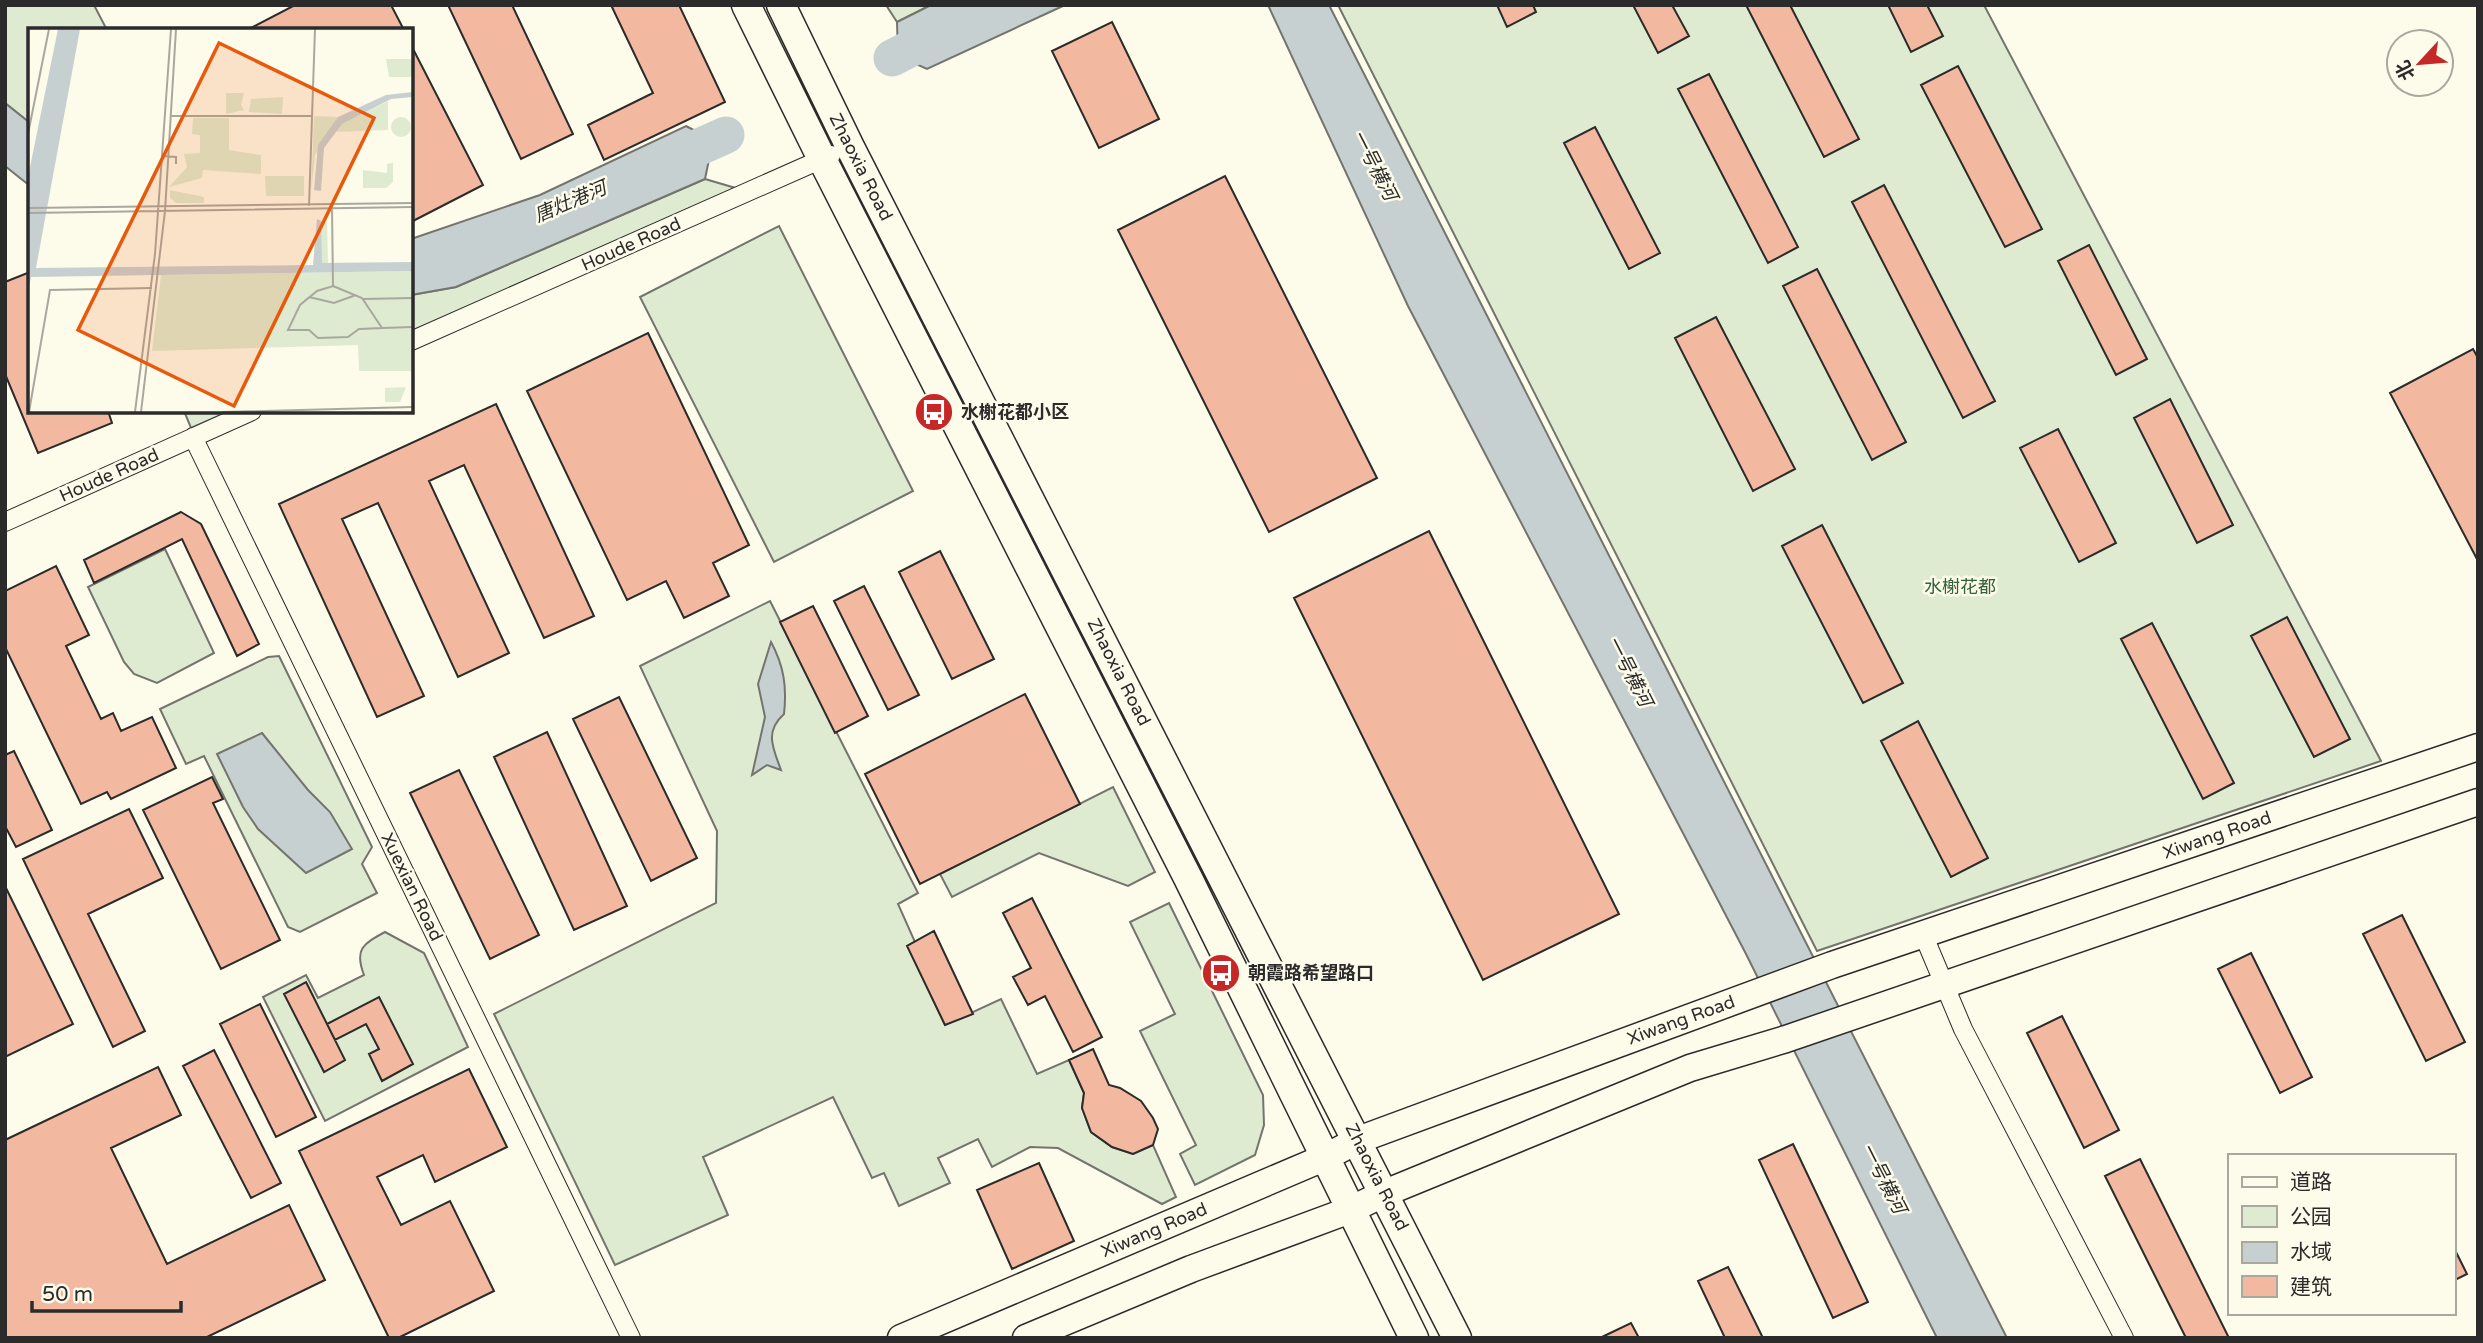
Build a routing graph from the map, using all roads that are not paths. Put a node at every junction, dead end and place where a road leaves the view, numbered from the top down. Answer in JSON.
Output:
{"nodes":[{"id":1,"x":746,"y":5,"type":"edge"},
{"id":2,"x":781,"y":5,"type":"edge"},
{"id":3,"x":850,"y":147,"type":"junction"},
{"id":4,"x":822,"y":159,"type":"junction"},
{"id":5,"x":413,"y":340,"type":"edge"},
{"id":6,"x":247,"y":413,"type":"edge"},
{"id":7,"x":193,"y":437,"type":"junction"},
{"id":8,"x":5,"y":522,"type":"edge"},
{"id":9,"x":2478,"y":747,"type":"edge"},
{"id":10,"x":2478,"y":802,"type":"edge"},
{"id":11,"x":1923,"y":934,"type":"junction"},
{"id":12,"x":1943,"y":985,"type":"junction"},
{"id":13,"x":1358,"y":1140,"type":"junction"},
{"id":14,"x":1326,"y":1157,"type":"junction"},
{"id":15,"x":1385,"y":1193,"type":"junction"},
{"id":16,"x":1350,"y":1210,"type":"junction"},
{"id":17,"x":631,"y":1338,"type":"edge"},
{"id":18,"x":901,"y":1338,"type":"edge"},
{"id":19,"x":1026,"y":1338,"type":"edge"},
{"id":20,"x":1414,"y":1338,"type":"edge"},
{"id":21,"x":1457,"y":1338,"type":"edge"},
{"id":22,"x":2124,"y":1338,"type":"edge"}],
"edges":[{"from":1,"to":4,"type":"main road","name":"Zhaoxia Road"},
{"from":2,"to":3,"type":"main road","name":"Zhaoxia Road"},
{"from":3,"to":4,"type":"street","name":"Houde Road"},
{"from":3,"to":13,"type":"main road","name":"Zhaoxia Road"},
{"from":4,"to":5,"type":"street","name":"Houde Road"},
{"from":4,"to":14,"type":"main road","name":"Zhaoxia Road"},
{"from":6,"to":7,"type":"street","name":"Houde Road"},
{"from":7,"to":8,"type":"street","name":"Houde Road"},
{"from":7,"to":17,"type":"street","name":"Xuexian Road"},
{"from":9,"to":11,"type":"main road","name":"Xiwang Road"},
{"from":10,"to":12,"type":"main road"},
{"from":11,"to":12,"type":"street"},
{"from":11,"to":13,"type":"main road","name":"Xiwang Road"},
{"from":12,"to":15,"type":"main road"},
{"from":12,"to":22,"type":"street"},
{"from":13,"to":14,"type":"main road","name":"Xiwang Road"},
{"from":13,"to":15,"type":"main road","name":"Zhaoxia Road"},
{"from":14,"to":16,"type":"main road","name":"Zhaoxia Road"},
{"from":14,"to":18,"type":"main road","name":"Xiwang Road"},
{"from":15,"to":16,"type":"main road"},
{"from":15,"to":21,"type":"main road","name":"Zhaoxia Road"},
{"from":16,"to":19,"type":"main road"},
{"from":16,"to":20,"type":"main road","name":"Zhaoxia Road"}]}
